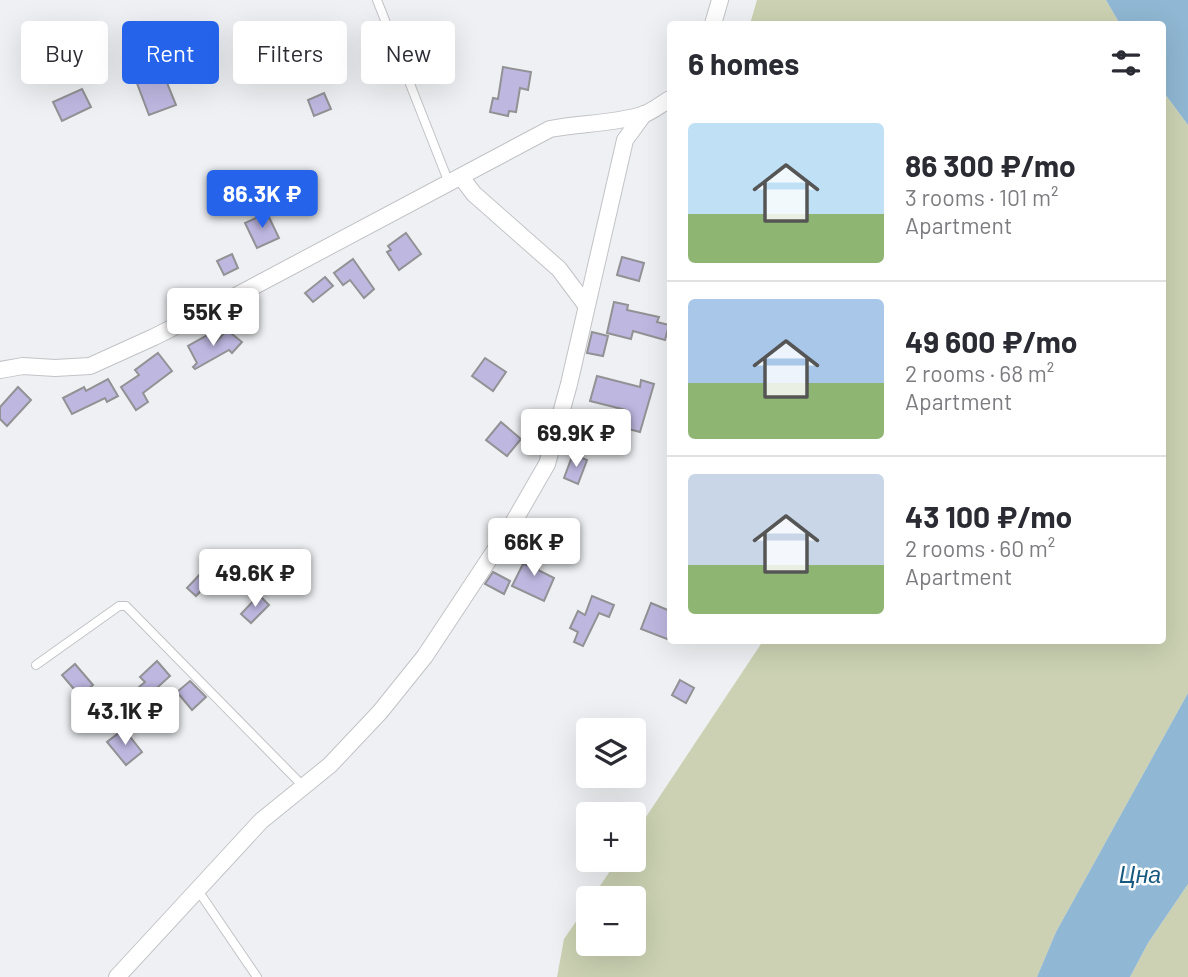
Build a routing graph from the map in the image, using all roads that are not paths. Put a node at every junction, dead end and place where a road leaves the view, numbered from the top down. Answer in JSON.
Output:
{"nodes":[{"id":1,"x":377,"y":0,"type":"edge"},
{"id":2,"x":720,"y":0,"type":"edge"},
{"id":3,"x":714,"y":21,"type":"edge"},
{"id":4,"x":667,"y":101,"type":"edge"},
{"id":5,"x":644,"y":114,"type":"junction"},
{"id":6,"x":455,"y":181,"type":"junction"},
{"id":7,"x":586,"y":305,"type":"junction"},
{"id":8,"x":0,"y":370,"type":"edge"},
{"id":9,"x":36,"y":666,"type":"dead end"},
{"id":10,"x":303,"y":786,"type":"junction"},
{"id":11,"x":197,"y":889,"type":"junction"},
{"id":12,"x":117,"y":977,"type":"edge"},
{"id":13,"x":257,"y":977,"type":"edge"}],
"edges":[{"from":1,"to":6,"type":"lane"},
{"from":2,"to":3,"type":"street"},
{"from":4,"to":5,"type":"street"},
{"from":5,"to":6,"type":"street"},
{"from":5,"to":7,"type":"street"},
{"from":6,"to":7,"type":"street"},
{"from":6,"to":8,"type":"street"},
{"from":7,"to":10,"type":"street"},
{"from":9,"to":10,"type":"lane"},
{"from":10,"to":11,"type":"street"},
{"from":11,"to":12,"type":"street"},
{"from":11,"to":13,"type":"lane"}]}
